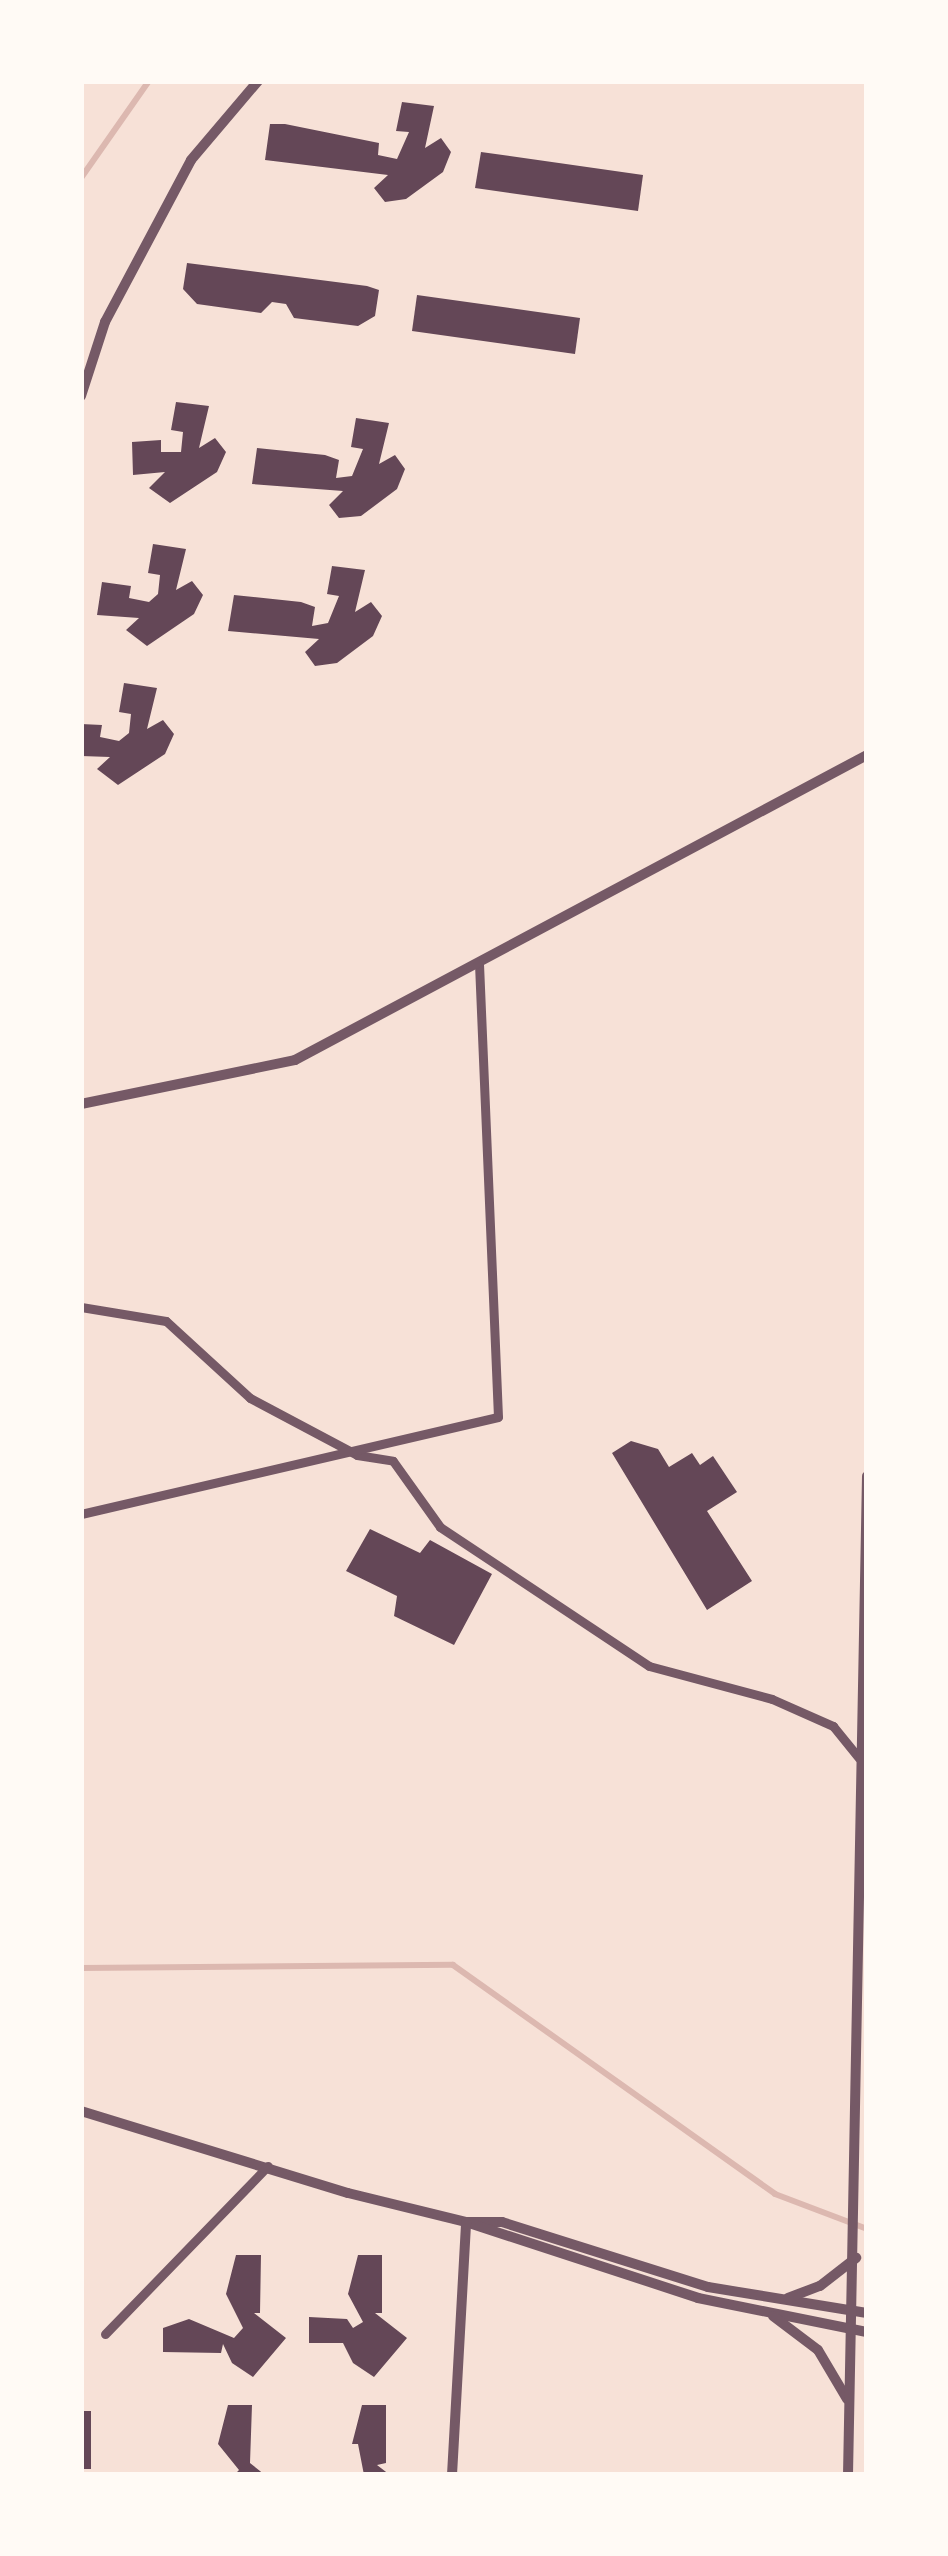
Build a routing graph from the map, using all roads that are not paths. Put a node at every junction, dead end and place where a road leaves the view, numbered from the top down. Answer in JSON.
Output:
{"nodes":[{"id":1,"x":258,"y":81,"type":"edge"},
{"id":2,"x":81,"y":396,"type":"edge"},
{"id":3,"x":867,"y":755,"type":"edge"},
{"id":4,"x":479,"y":965,"type":"junction"},
{"id":5,"x":81,"y":1104,"type":"edge"},
{"id":6,"x":81,"y":1307,"type":"edge"},
{"id":7,"x":358,"y":1455,"type":"junction"},
{"id":8,"x":867,"y":1476,"type":"edge"},
{"id":9,"x":81,"y":1514,"type":"edge"},
{"id":10,"x":863,"y":1758,"type":"edge"},
{"id":11,"x":81,"y":2111,"type":"edge"},
{"id":12,"x":268,"y":2166,"type":"junction"},
{"id":13,"x":466,"y":2222,"type":"junction"},
{"id":14,"x":856,"y":2258,"type":"junction"},
{"id":15,"x":777,"y":2300,"type":"junction"},
{"id":16,"x":853,"y":2312,"type":"junction"},
{"id":17,"x":867,"y":2313,"type":"edge"},
{"id":18,"x":770,"y":2314,"type":"junction"},
{"id":19,"x":852,"y":2331,"type":"junction"},
{"id":20,"x":867,"y":2332,"type":"edge"},
{"id":21,"x":105,"y":2334,"type":"dead end"},
{"id":22,"x":850,"y":2408,"type":"junction"},
{"id":23,"x":452,"y":2475,"type":"edge"},
{"id":24,"x":848,"y":2475,"type":"edge"}],
"edges":[{"from":1,"to":2,"type":"street"},
{"from":3,"to":4,"type":"street"},
{"from":4,"to":5,"type":"street"},
{"from":4,"to":7,"type":"street"},
{"from":6,"to":7,"type":"street"},
{"from":7,"to":9,"type":"street"},
{"from":7,"to":10,"type":"street"},
{"from":8,"to":10,"type":"street"},
{"from":10,"to":14,"type":"street"},
{"from":11,"to":12,"type":"street"},
{"from":12,"to":13,"type":"street"},
{"from":12,"to":21,"type":"street"},
{"from":13,"to":15,"type":"street"},
{"from":13,"to":18,"type":"street"},
{"from":13,"to":23,"type":"street"},
{"from":14,"to":15,"type":"street"},
{"from":14,"to":16,"type":"street"},
{"from":15,"to":16,"type":"street"},
{"from":16,"to":17,"type":"street"},
{"from":16,"to":19,"type":"street"},
{"from":18,"to":19,"type":"street"},
{"from":18,"to":22,"type":"street"},
{"from":19,"to":20,"type":"street"},
{"from":19,"to":22,"type":"street"},
{"from":22,"to":24,"type":"street"}]}
